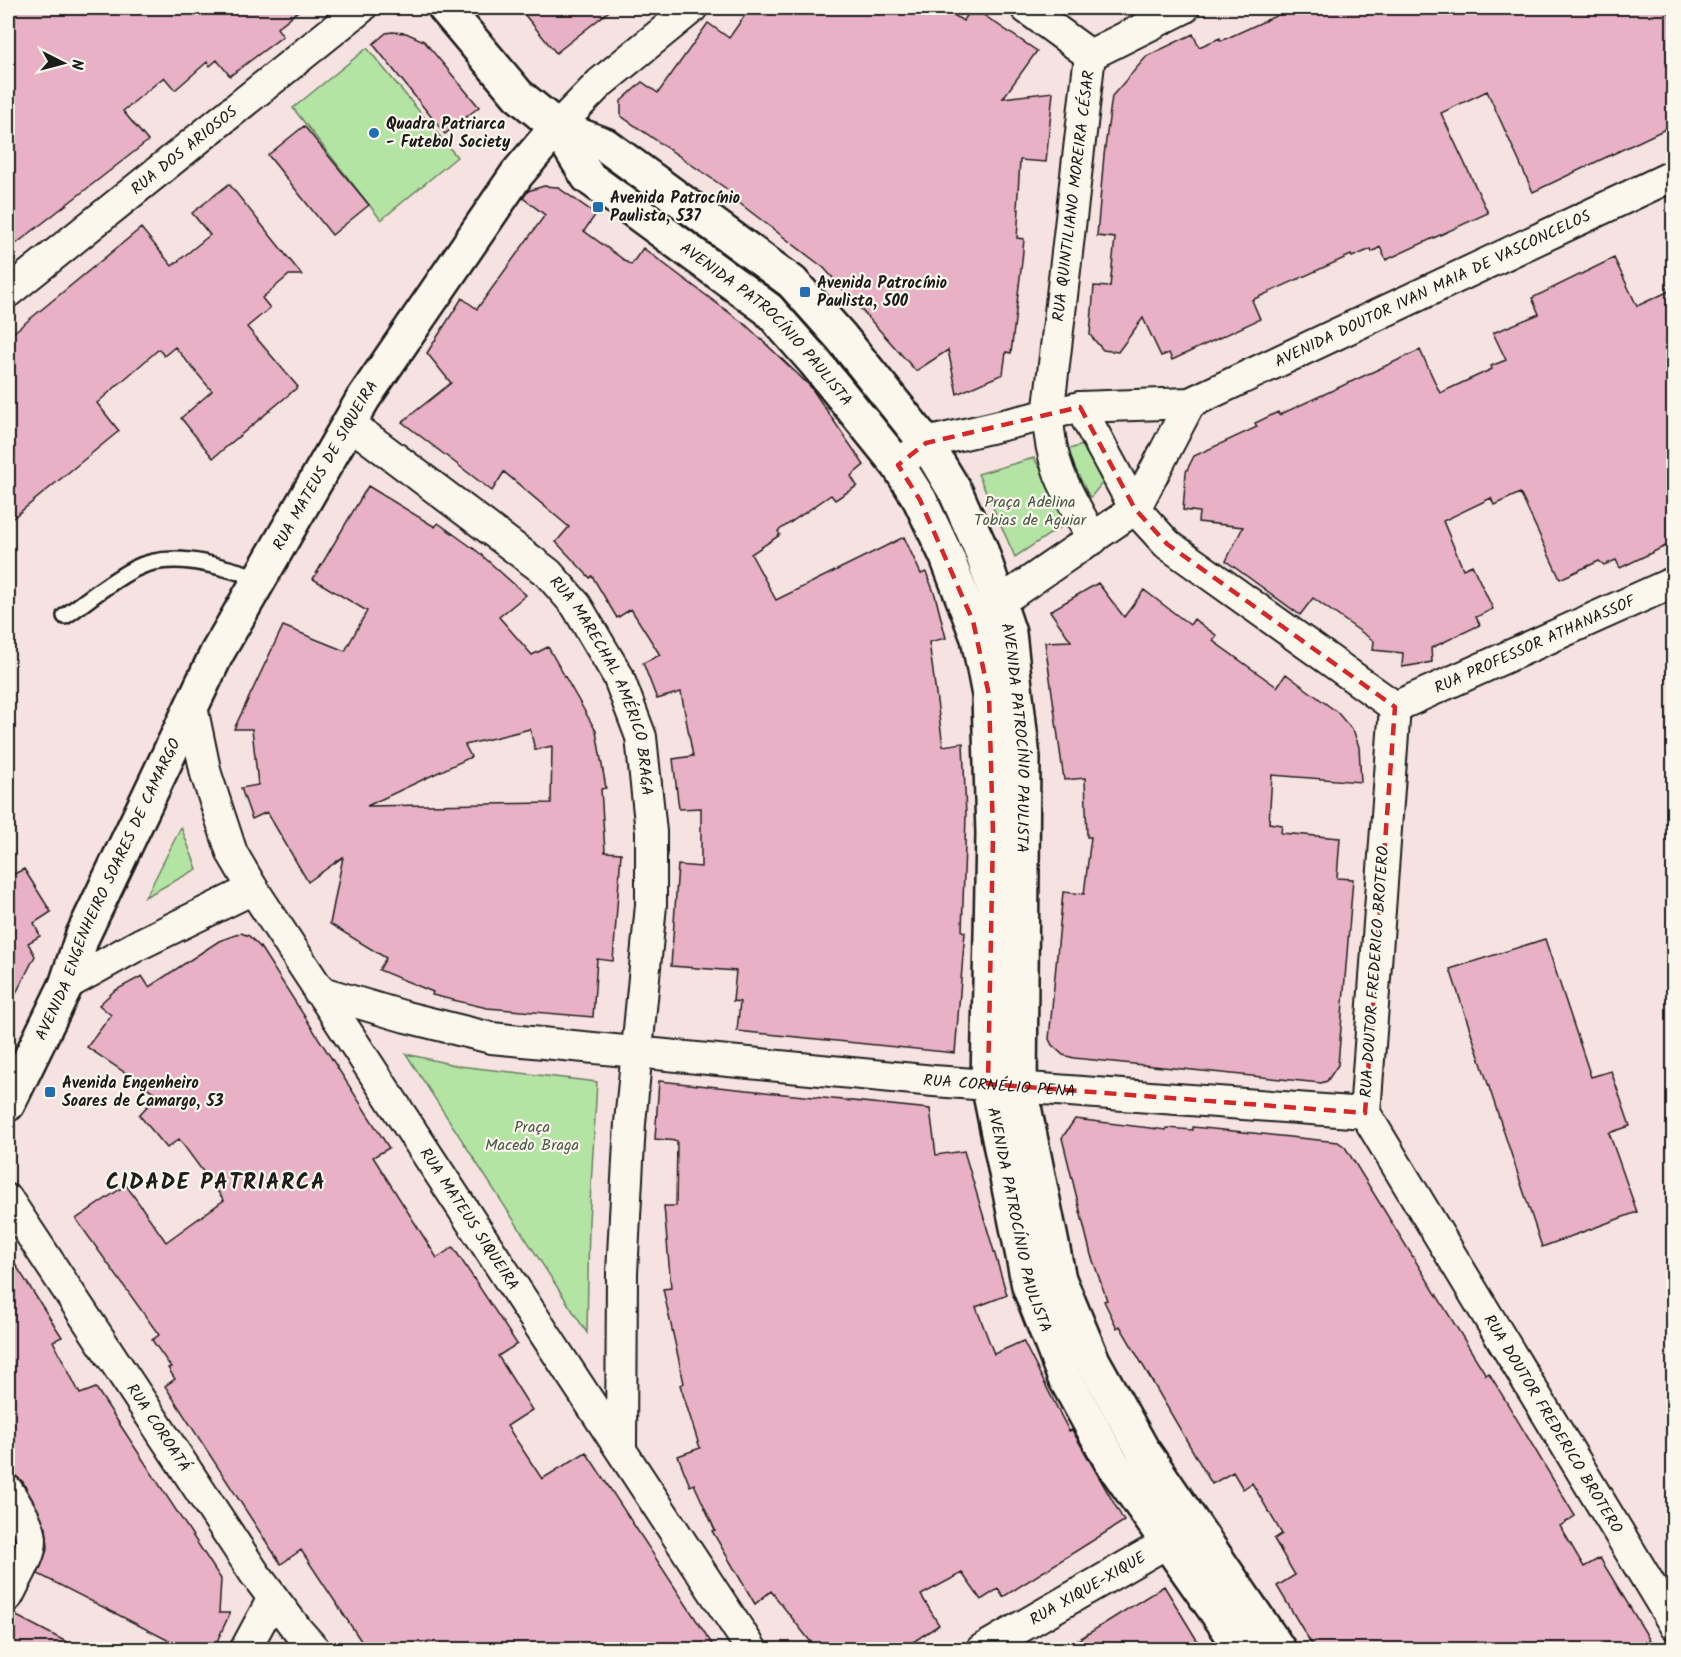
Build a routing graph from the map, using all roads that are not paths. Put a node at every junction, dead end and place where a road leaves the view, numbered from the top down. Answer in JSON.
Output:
{"nodes":[{"id":1,"x":361,"y":8,"type":"edge"},
{"id":2,"x":445,"y":8,"type":"edge"},
{"id":3,"x":692,"y":8,"type":"edge"},
{"id":4,"x":1026,"y":8,"type":"edge"},
{"id":5,"x":1184,"y":8,"type":"edge"},
{"id":6,"x":1090,"y":55,"type":"junction"},
{"id":7,"x":557,"y":127,"type":"junction"},
{"id":8,"x":1674,"y":175,"type":"edge"},
{"id":9,"x":8,"y":292,"type":"edge"},
{"id":10,"x":1190,"y":404,"type":"junction"},
{"id":11,"x":1080,"y":407,"type":"junction"},
{"id":12,"x":1048,"y":416,"type":"junction"},
{"id":13,"x":350,"y":423,"type":"junction"},
{"id":14,"x":926,"y":442,"type":"junction"},
{"id":15,"x":898,"y":465,"type":"junction"},
{"id":16,"x":1135,"y":509,"type":"junction"},
{"id":17,"x":1093,"y":539,"type":"junction"},
{"id":18,"x":260,"y":578,"type":"junction"},
{"id":19,"x":1674,"y":582,"type":"edge"},
{"id":20,"x":986,"y":613,"type":"junction"},
{"id":21,"x":65,"y":616,"type":"dead end"},
{"id":22,"x":192,"y":707,"type":"junction"},
{"id":23,"x":1395,"y":707,"type":"junction"},
{"id":24,"x":253,"y":889,"type":"junction"},
{"id":25,"x":66,"y":985,"type":"junction"},
{"id":26,"x":318,"y":990,"type":"junction"},
{"id":27,"x":636,"y":1051,"type":"junction"},
{"id":28,"x":988,"y":1084,"type":"junction"},
{"id":29,"x":1020,"y":1087,"type":"junction"},
{"id":30,"x":8,"y":1104,"type":"edge"},
{"id":31,"x":1365,"y":1113,"type":"junction"},
{"id":32,"x":8,"y":1200,"type":"edge"},
{"id":33,"x":621,"y":1447,"type":"junction"},
{"id":34,"x":8,"y":1491,"type":"edge"},
{"id":35,"x":1182,"y":1534,"type":"junction"},
{"id":36,"x":8,"y":1596,"type":"edge"},
{"id":37,"x":273,"y":1598,"type":"junction"},
{"id":38,"x":1674,"y":1624,"type":"edge"},
{"id":39,"x":245,"y":1650,"type":"edge"},
{"id":40,"x":315,"y":1650,"type":"edge"},
{"id":41,"x":752,"y":1650,"type":"edge"},
{"id":42,"x":981,"y":1650,"type":"edge"},
{"id":43,"x":1243,"y":1650,"type":"edge"},
{"id":44,"x":1279,"y":1650,"type":"edge"}],
"edges":[{"from":1,"to":9,"type":"street","name":"RUA DOS ARIOSOS"},
{"from":2,"to":7,"type":"street"},
{"from":3,"to":7,"type":"street","name":"RUA MATEUS DE SIQUEIRA"},
{"from":4,"to":6,"type":"street","name":"RUA QUINTILIANO MOREIRA CÉSAR"},
{"from":5,"to":6,"type":"street"},
{"from":6,"to":12,"type":"street","name":"RUA QUINTILIANO MOREIRA CÉSAR"},
{"from":7,"to":13,"type":"street","name":"RUA MATEUS DE SIQUEIRA"},
{"from":7,"to":14,"type":"street","name":"AVENIDA PATROCÍNIO PAULISTA"},
{"from":7,"to":15,"type":"street","name":"AVENIDA PATROCÍNIO PAULISTA"},
{"from":8,"to":10,"type":"street","name":"AVENIDA DOUTOR IVAN MAIA DE VASCONCELOS"},
{"from":10,"to":11,"type":"street"},
{"from":10,"to":16,"type":"street"},
{"from":11,"to":12,"type":"street"},
{"from":11,"to":16,"type":"street"},
{"from":12,"to":14,"type":"street"},
{"from":12,"to":17,"type":"street"},
{"from":13,"to":18,"type":"street","name":"RUA MATEUS DE SIQUEIRA"},
{"from":13,"to":27,"type":"street","name":"RUA MARECHAL AMÉRICO BRAGA"},
{"from":14,"to":15,"type":"street"},
{"from":14,"to":20,"type":"street","name":"AVENIDA PATROCÍNIO PAULISTA"},
{"from":15,"to":20,"type":"street","name":"AVENIDA PATROCÍNIO PAULISTA"},
{"from":16,"to":17,"type":"street"},
{"from":16,"to":23,"type":"street"},
{"from":17,"to":20,"type":"street"},
{"from":18,"to":21,"type":"lane"},
{"from":18,"to":22,"type":"street","name":"RUA MATEUS DE SIQUEIRA"},
{"from":19,"to":23,"type":"street","name":"RUA PROFESSOR ATHANASSOF"},
{"from":20,"to":28,"type":"street","name":"AVENIDA PATROCÍNIO PAULISTA"},
{"from":20,"to":29,"type":"street","name":"AVENIDA PATROCÍNIO PAULISTA"},
{"from":22,"to":24,"type":"street"},
{"from":22,"to":25,"type":"street","name":"AVENIDA ENGENHEIRO SOARES DE CAMARGO"},
{"from":23,"to":31,"type":"street","name":"RUA DOUTOR FREDERICO BROTERO"},
{"from":24,"to":25,"type":"street"},
{"from":24,"to":26,"type":"street"},
{"from":25,"to":30,"type":"street","name":"AVENIDA ENGENHEIRO SOARES DE CAMARGO"},
{"from":26,"to":27,"type":"street"},
{"from":26,"to":33,"type":"street","name":"RUA MATEUS SIQUEIRA"},
{"from":27,"to":28,"type":"street","name":"RUA CORNÉLIO PENA"},
{"from":27,"to":33,"type":"street"},
{"from":28,"to":29,"type":"street","name":"RUA CORNÉLIO PENA"},
{"from":28,"to":35,"type":"street","name":"AVENIDA PATROCÍNIO PAULISTA"},
{"from":29,"to":31,"type":"street","name":"RUA CORNÉLIO PENA"},
{"from":29,"to":35,"type":"street","name":"AVENIDA PATROCÍNIO PAULISTA"},
{"from":31,"to":38,"type":"street","name":"RUA DOUTOR FREDERICO BROTERO"},
{"from":32,"to":37,"type":"street","name":"RUA COROATÁ"},
{"from":33,"to":41,"type":"street"},
{"from":34,"to":36,"type":"street"},
{"from":35,"to":42,"type":"street","name":"RUA XIQUE-XIQUE"},
{"from":35,"to":43,"type":"street","name":"AVENIDA PATROCÍNIO PAULISTA"},
{"from":35,"to":44,"type":"street","name":"AVENIDA PATROCÍNIO PAULISTA"},
{"from":37,"to":39,"type":"street"},
{"from":37,"to":40,"type":"street","name":"RUA COROATÁ"}]}
